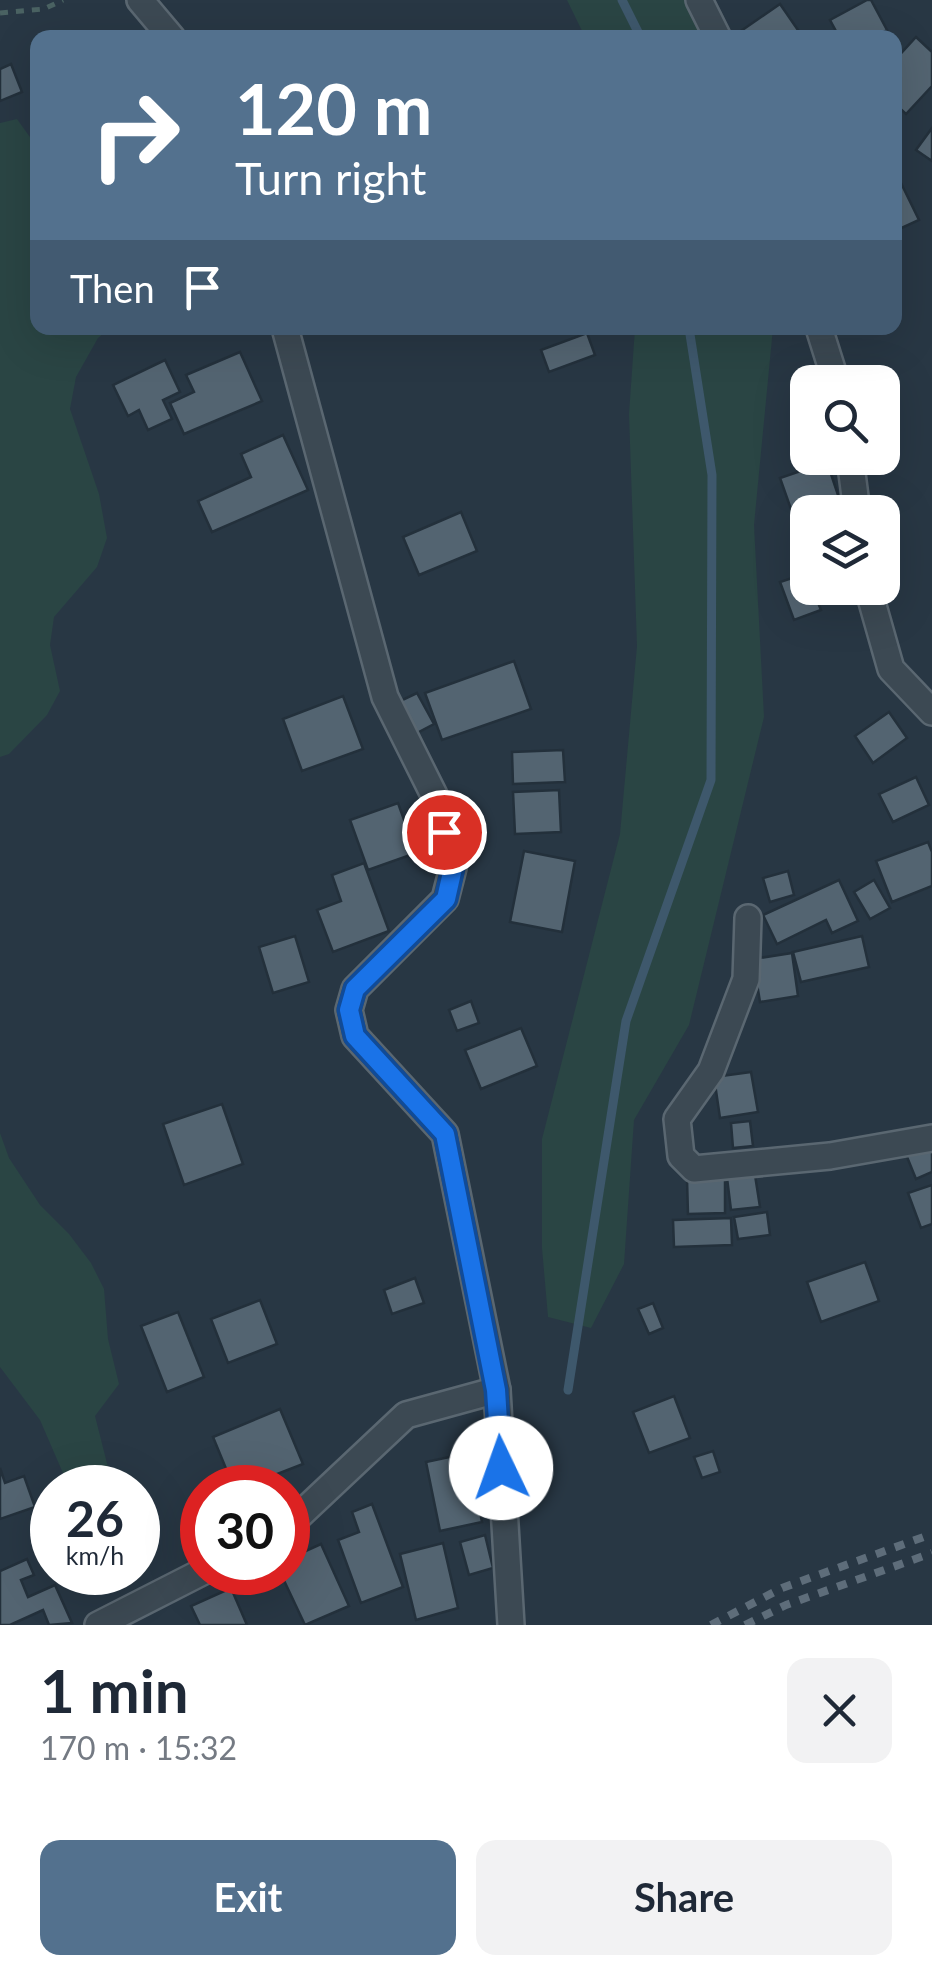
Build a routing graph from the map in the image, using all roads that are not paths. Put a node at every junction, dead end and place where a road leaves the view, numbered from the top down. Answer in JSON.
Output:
{"nodes":[{"id":1,"x":140,"y":0,"type":"edge"},
{"id":2,"x":699,"y":0,"type":"edge"},
{"id":3,"x":165,"y":30,"type":"edge"},
{"id":4,"x":714,"y":30,"type":"edge"},
{"id":5,"x":287,"y":335,"type":"edge"},
{"id":6,"x":821,"y":335,"type":"edge"},
{"id":7,"x":831,"y":365,"type":"edge"},
{"id":8,"x":873,"y":605,"type":"edge"},
{"id":9,"x":932,"y":712,"type":"edge"},
{"id":10,"x":748,"y":918,"type":"dead end"},
{"id":11,"x":932,"y":1138,"type":"edge"},
{"id":12,"x":496,"y":1390,"type":"junction"},
{"id":13,"x":310,"y":1505,"type":"edge"},
{"id":14,"x":180,"y":1583,"type":"edge"},
{"id":15,"x":98,"y":1625,"type":"edge"},
{"id":16,"x":511,"y":1625,"type":"edge"}],
"edges":[{"from":1,"to":3,"type":"street"},
{"from":2,"to":4,"type":"street"},
{"from":5,"to":12,"type":"street"},
{"from":6,"to":7,"type":"street"},
{"from":8,"to":9,"type":"street"},
{"from":10,"to":11,"type":"street"},
{"from":12,"to":13,"type":"street"},
{"from":12,"to":16,"type":"street"},
{"from":14,"to":15,"type":"street"}]}
